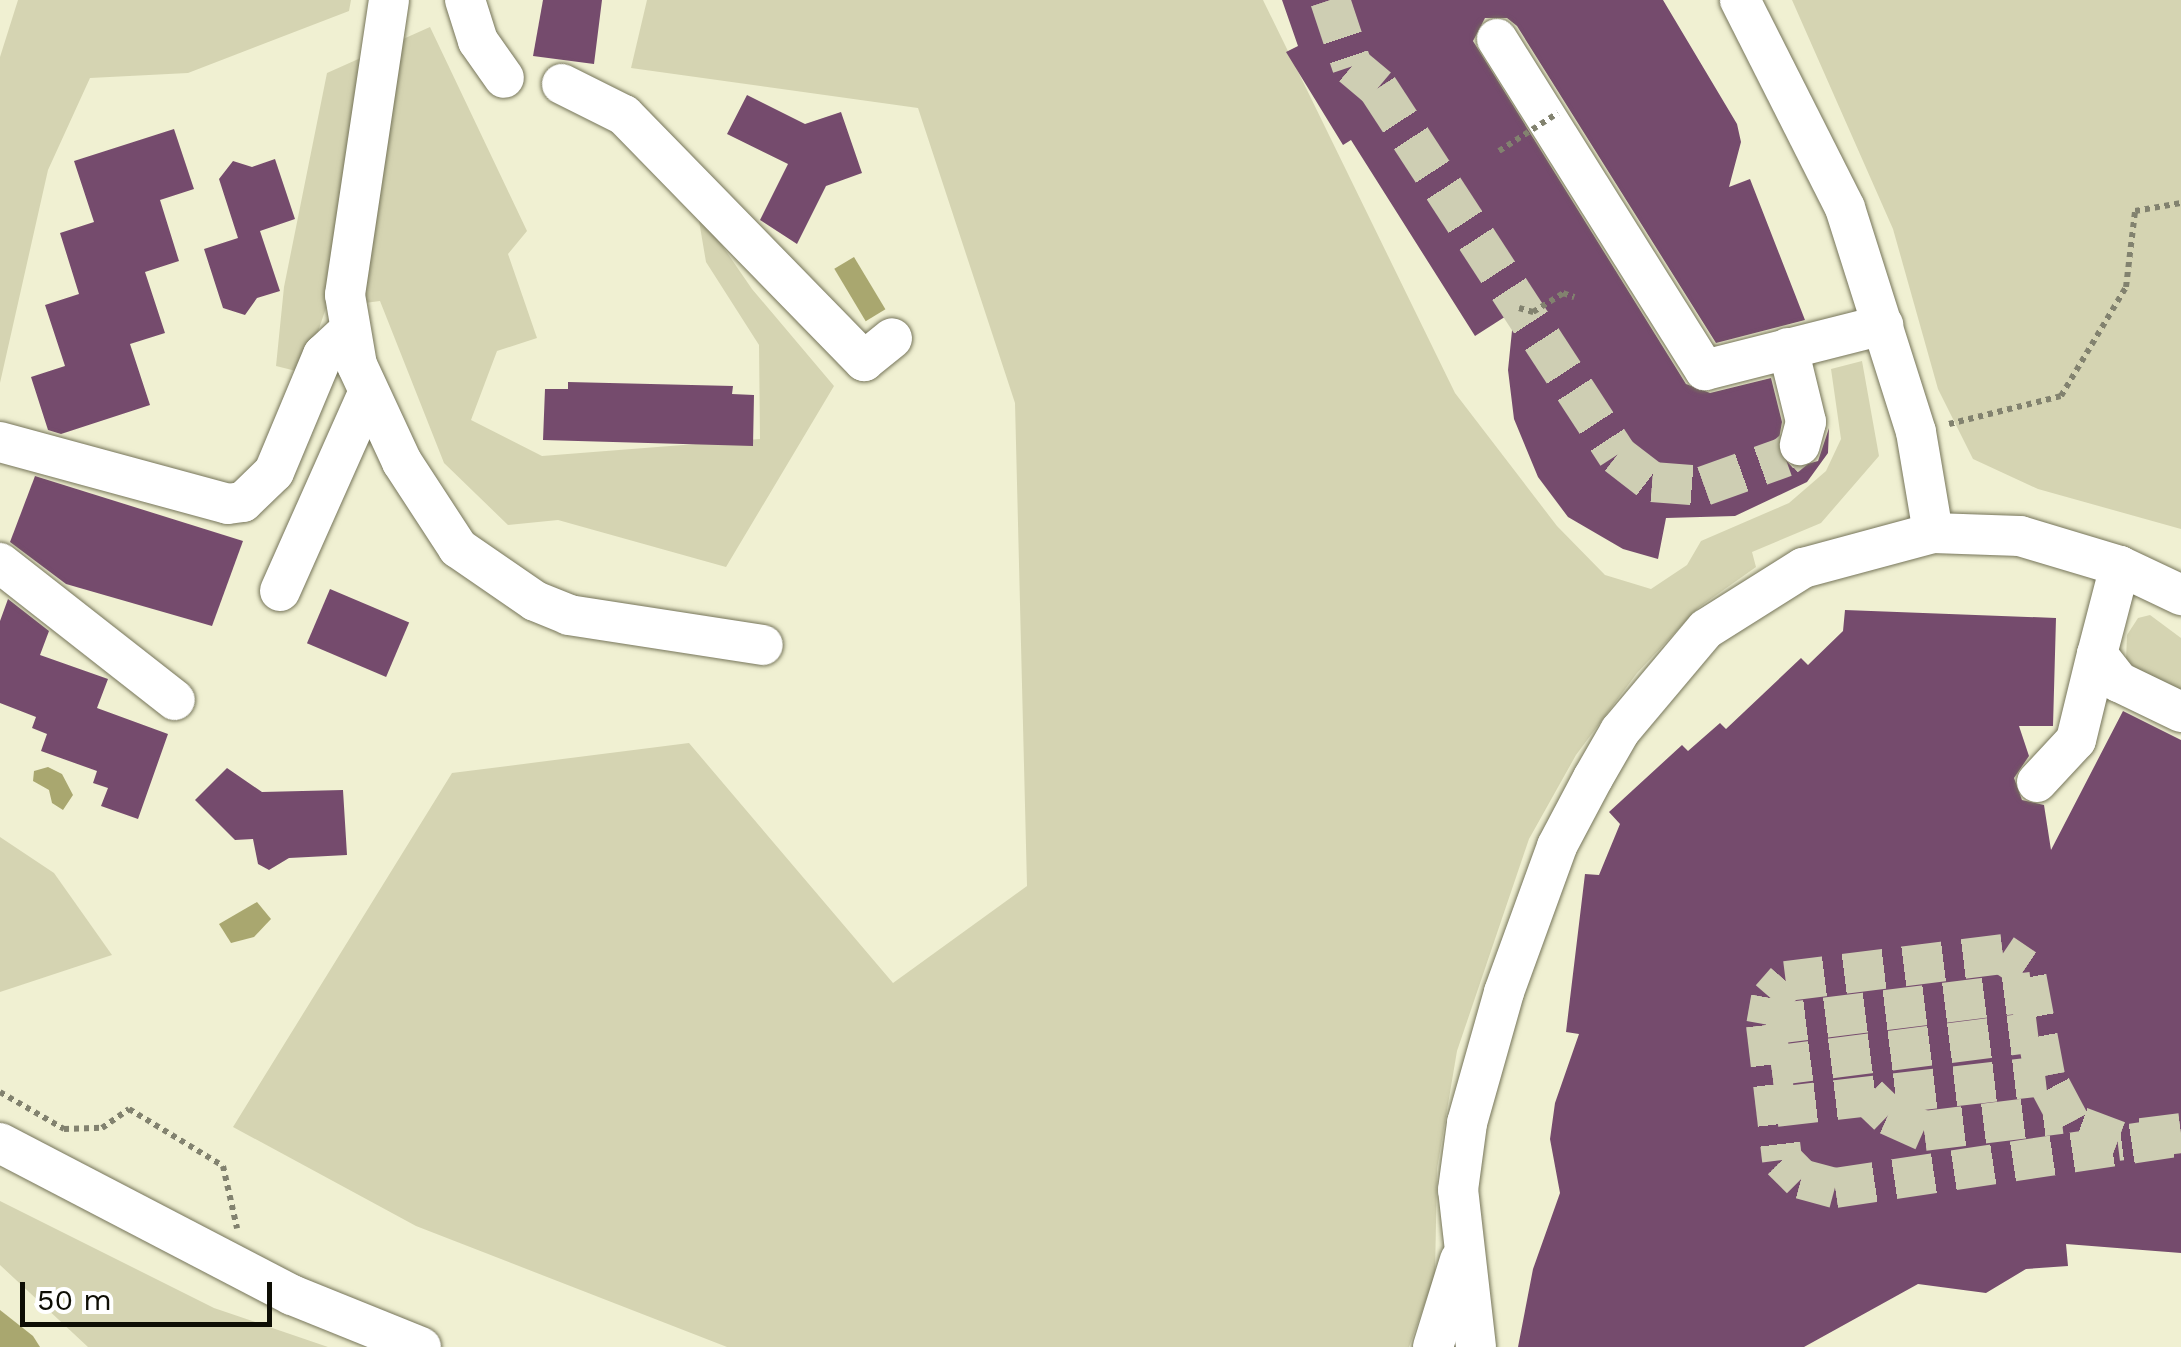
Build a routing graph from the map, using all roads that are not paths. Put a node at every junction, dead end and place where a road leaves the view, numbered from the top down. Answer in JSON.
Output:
{"nodes":[{"id":1,"x":389,"y":0,"type":"edge"},
{"id":2,"x":465,"y":0,"type":"edge"},
{"id":3,"x":1740,"y":0,"type":"edge"},
{"id":4,"x":1497,"y":39,"type":"dead end"},
{"id":5,"x":504,"y":78,"type":"dead end"},
{"id":6,"x":562,"y":84,"type":"dead end"},
{"id":7,"x":1867,"y":329,"type":"junction"},
{"id":8,"x":349,"y":330,"type":"junction"},
{"id":9,"x":892,"y":338,"type":"dead end"},
{"id":10,"x":1800,"y":345,"type":"junction"},
{"id":11,"x":368,"y":396,"type":"junction"},
{"id":12,"x":0,"y":442,"type":"edge"},
{"id":13,"x":1800,"y":445,"type":"dead end"},
{"id":14,"x":1933,"y":534,"type":"junction"},
{"id":15,"x":0,"y":563,"type":"edge"},
{"id":16,"x":2120,"y":566,"type":"junction"},
{"id":17,"x":280,"y":590,"type":"dead end"},
{"id":18,"x":2181,"y":594,"type":"edge"},
{"id":19,"x":763,"y":645,"type":"dead end"},
{"id":20,"x":2097,"y":654,"type":"junction"},
{"id":21,"x":174,"y":700,"type":"dead end"},
{"id":22,"x":2181,"y":712,"type":"edge"},
{"id":23,"x":2037,"y":782,"type":"dead end"},
{"id":24,"x":0,"y":1143,"type":"edge"},
{"id":25,"x":1463,"y":1250,"type":"junction"},
{"id":26,"x":421,"y":1347,"type":"edge"},
{"id":27,"x":1434,"y":1347,"type":"edge"},
{"id":28,"x":1476,"y":1347,"type":"edge"}],
"edges":[{"from":1,"to":8,"type":"street"},
{"from":2,"to":5,"type":"street"},
{"from":3,"to":7,"type":"street"},
{"from":4,"to":10,"type":"street"},
{"from":6,"to":9,"type":"street"},
{"from":7,"to":10,"type":"street"},
{"from":7,"to":14,"type":"street"},
{"from":8,"to":11,"type":"street"},
{"from":8,"to":12,"type":"street"},
{"from":10,"to":13,"type":"street"},
{"from":11,"to":17,"type":"street"},
{"from":11,"to":19,"type":"street"},
{"from":14,"to":16,"type":"street"},
{"from":14,"to":25,"type":"street"},
{"from":15,"to":21,"type":"street"},
{"from":16,"to":18,"type":"street"},
{"from":16,"to":20,"type":"street"},
{"from":20,"to":22,"type":"street"},
{"from":20,"to":23,"type":"street"},
{"from":24,"to":26,"type":"street"},
{"from":25,"to":27,"type":"street"},
{"from":25,"to":28,"type":"street"}]}
